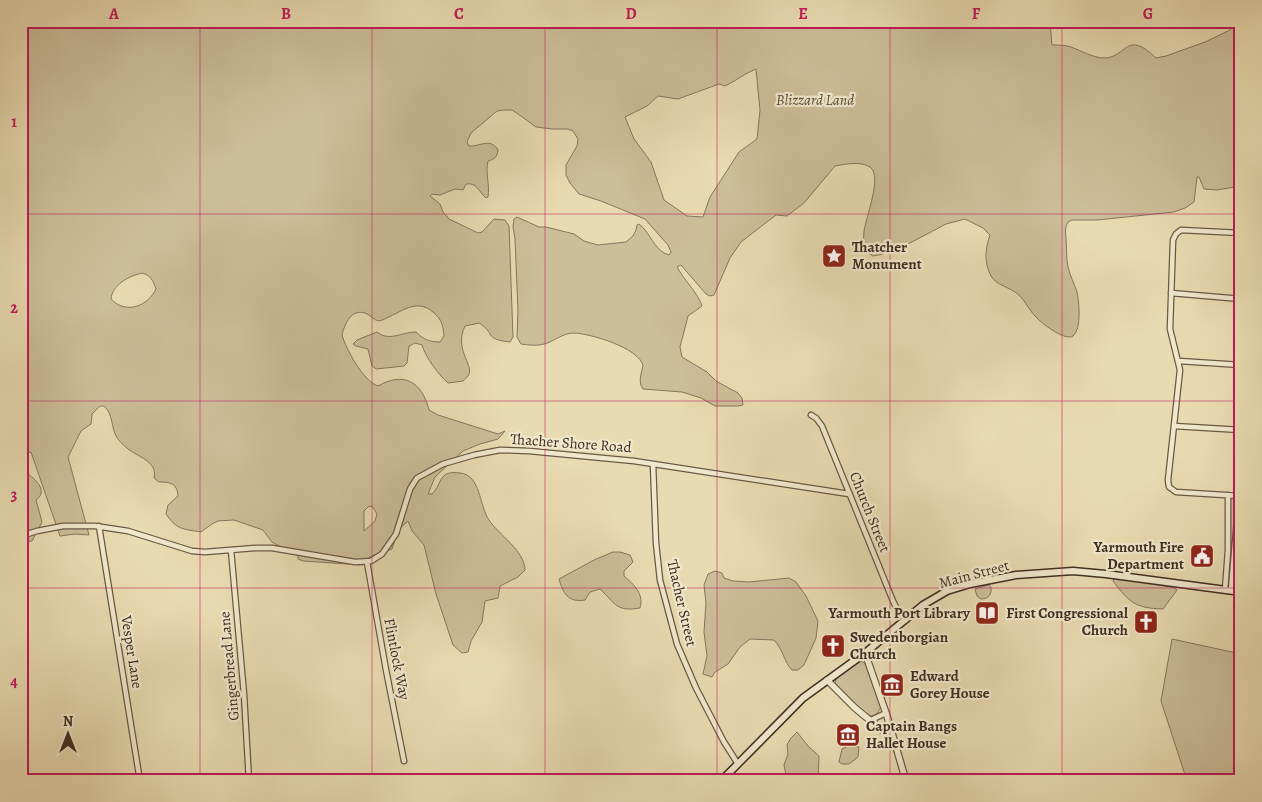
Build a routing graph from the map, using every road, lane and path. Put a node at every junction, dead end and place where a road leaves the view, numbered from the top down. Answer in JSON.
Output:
{"nodes":[{"id":1,"x":1241,"y":233,"type":"edge"},
{"id":2,"x":1171,"y":293,"type":"junction"},
{"id":3,"x":1241,"y":299,"type":"edge"},
{"id":4,"x":1179,"y":361,"type":"junction"},
{"id":5,"x":1241,"y":364,"type":"edge"},
{"id":6,"x":811,"y":415,"type":"dead end"},
{"id":7,"x":1174,"y":426,"type":"junction"},
{"id":8,"x":1241,"y":430,"type":"edge"},
{"id":9,"x":653,"y":464,"type":"junction"},
{"id":10,"x":849,"y":494,"type":"junction"},
{"id":11,"x":1228,"y":495,"type":"junction"},
{"id":12,"x":1240,"y":496,"type":"edge"},
{"id":13,"x":99,"y":526,"type":"junction"},
{"id":14,"x":21,"y":536,"type":"edge"},
{"id":15,"x":231,"y":550,"type":"junction"},
{"id":16,"x":367,"y":562,"type":"junction"},
{"id":17,"x":1228,"y":590,"type":"junction"},
{"id":18,"x":1241,"y":592,"type":"edge"},
{"id":19,"x":906,"y":620,"type":"junction"},
{"id":20,"x":865,"y":653,"type":"junction"},
{"id":21,"x":827,"y":680,"type":"junction"},
{"id":22,"x":886,"y":713,"type":"junction"},
{"id":23,"x":871,"y":720,"type":"junction"},
{"id":24,"x":896,"y":742,"type":"junction"},
{"id":25,"x":404,"y":761,"type":"dead end"},
{"id":26,"x":738,"y":764,"type":"junction"},
{"id":27,"x":140,"y":781,"type":"edge"},
{"id":28,"x":249,"y":781,"type":"edge"},
{"id":29,"x":721,"y":781,"type":"edge"},
{"id":30,"x":906,"y":781,"type":"edge"}],
"edges":[{"from":1,"to":2,"type":"street"},
{"from":2,"to":3,"type":"street"},
{"from":2,"to":4,"type":"street"},
{"from":4,"to":5,"type":"street"},
{"from":4,"to":7,"type":"street"},
{"from":6,"to":10,"type":"street","name":"Church Street"},
{"from":7,"to":8,"type":"street"},
{"from":7,"to":11,"type":"street"},
{"from":9,"to":10,"type":"street","name":"Thacher Shore Road"},
{"from":9,"to":16,"type":"street","name":"Thacher Shore Road"},
{"from":9,"to":26,"type":"street","name":"Thacher Street"},
{"from":10,"to":19,"type":"street","name":"Church Street"},
{"from":11,"to":12,"type":"street"},
{"from":11,"to":17,"type":"street"},
{"from":12,"to":17,"type":"street"},
{"from":13,"to":14,"type":"street"},
{"from":13,"to":15,"type":"street"},
{"from":13,"to":27,"type":"street","name":"Vesper Lane"},
{"from":15,"to":16,"type":"street"},
{"from":15,"to":28,"type":"street","name":"Gingerbread Lane"},
{"from":16,"to":25,"type":"street","name":"Flintlock Way"},
{"from":17,"to":18,"type":"main road","name":"Main Street"},
{"from":17,"to":19,"type":"main road","name":"Main Street"},
{"from":19,"to":20,"type":"main road","name":"Main Street"},
{"from":20,"to":21,"type":"main road","name":"Main Street"},
{"from":20,"to":22,"type":"street"},
{"from":21,"to":23,"type":"street"},
{"from":21,"to":26,"type":"main road","name":"Main Street"},
{"from":22,"to":23,"type":"street"},
{"from":22,"to":24,"type":"street"},
{"from":23,"to":24,"type":"street"},
{"from":24,"to":30,"type":"street"},
{"from":26,"to":29,"type":"main road","name":"Main Street"}]}
